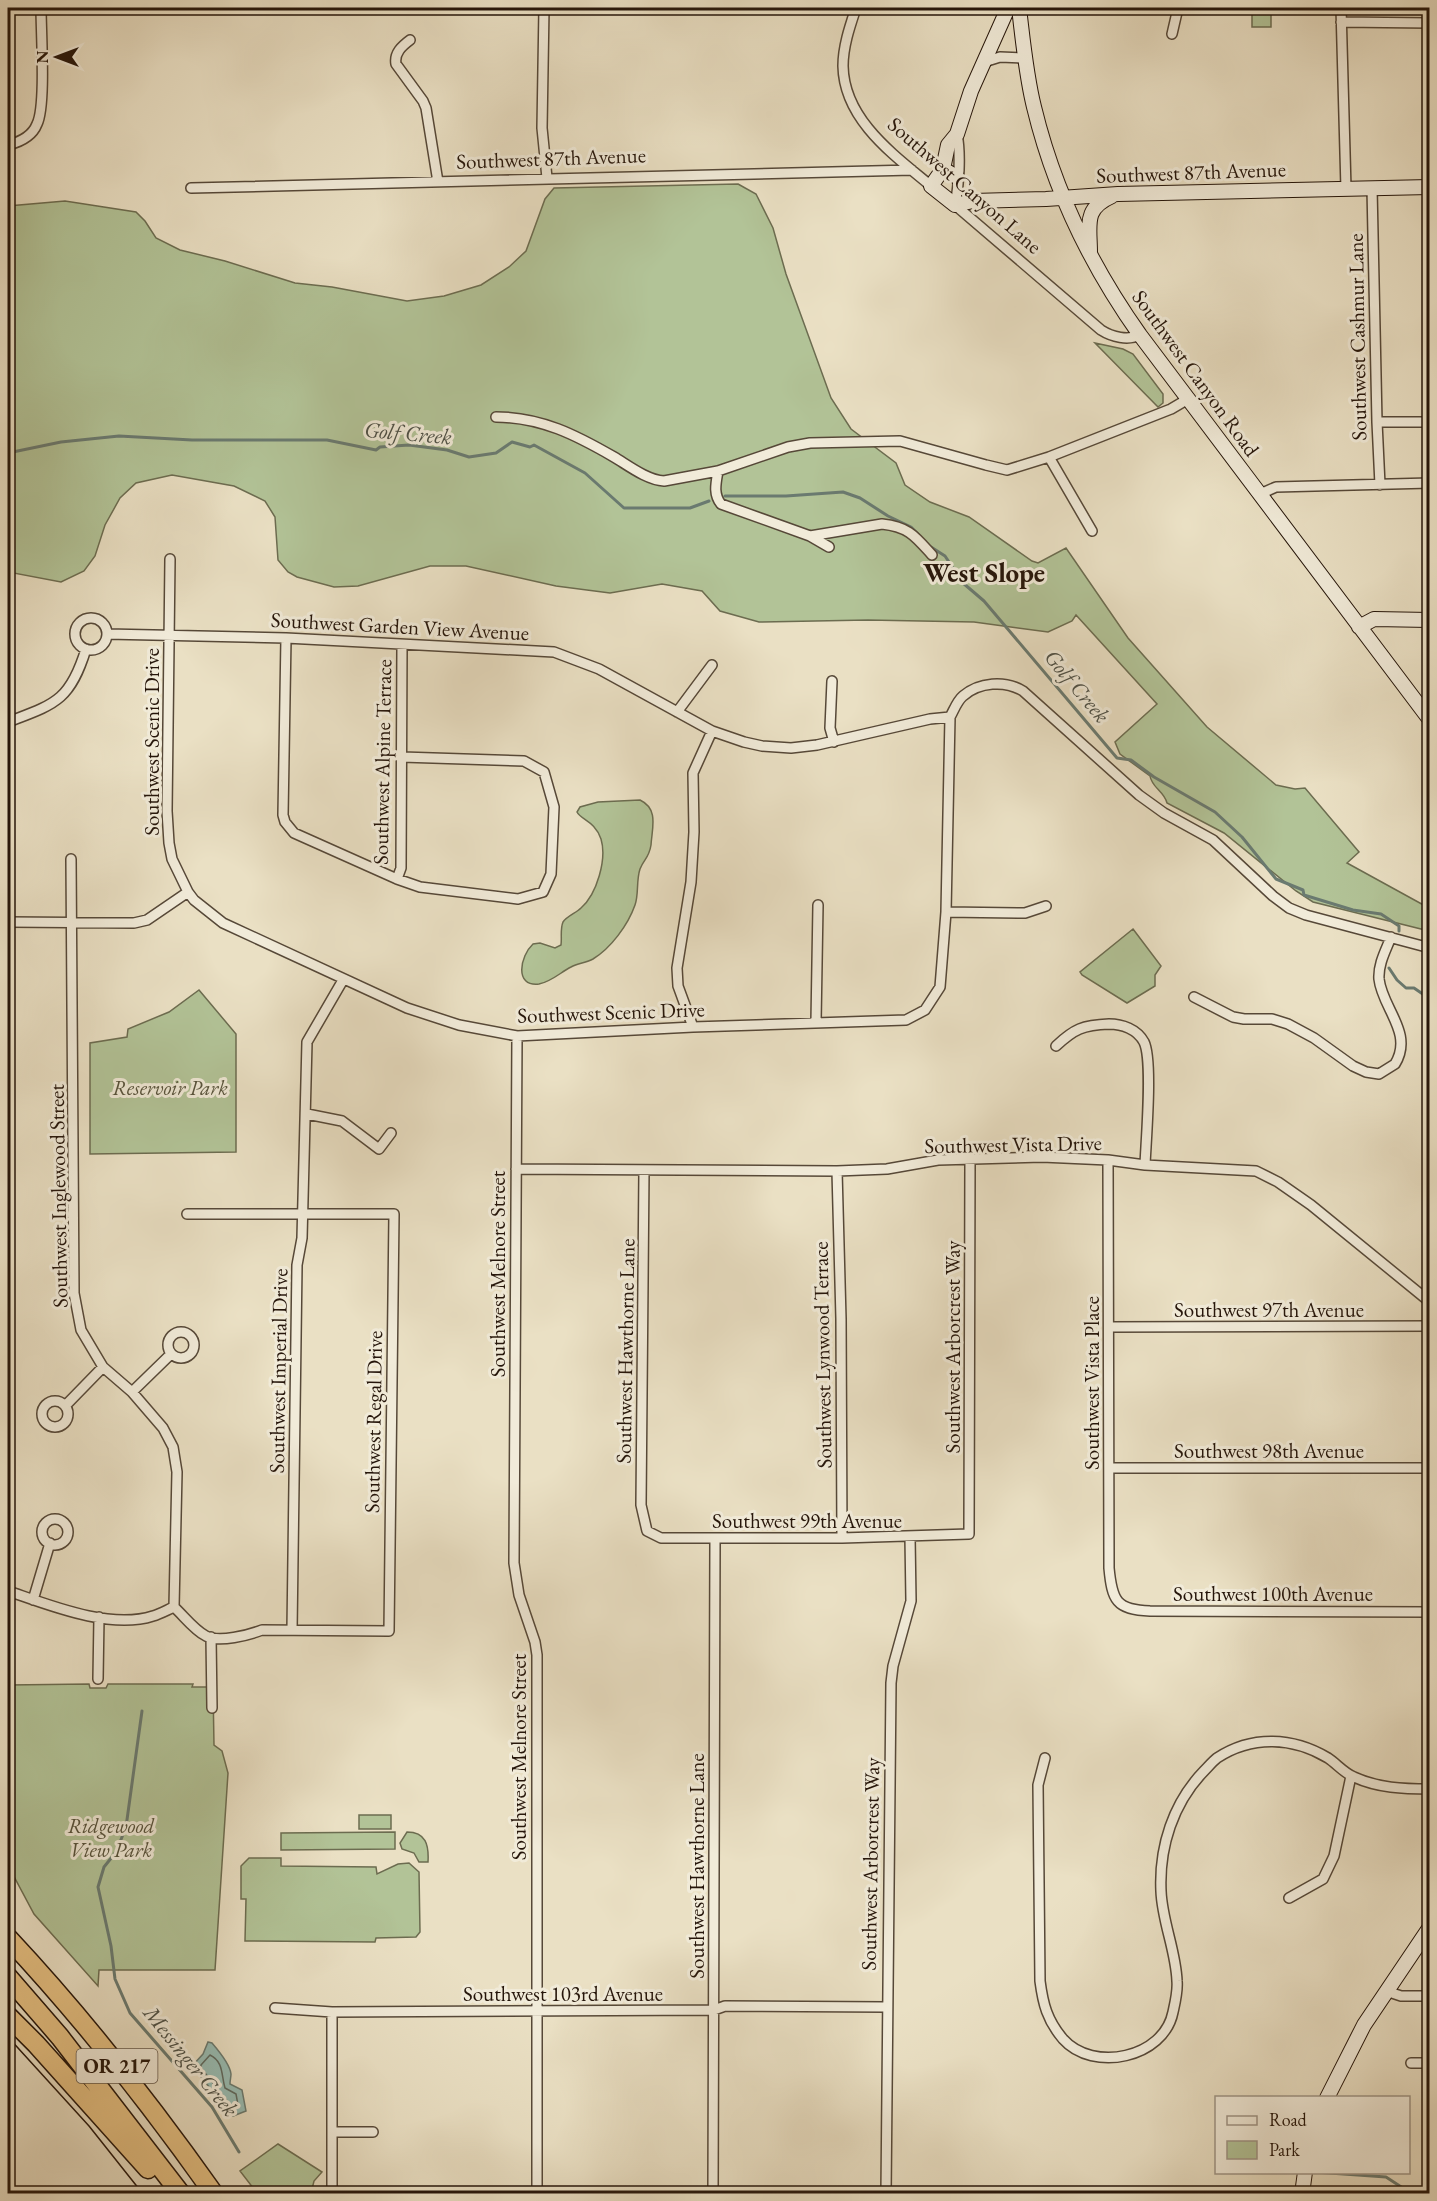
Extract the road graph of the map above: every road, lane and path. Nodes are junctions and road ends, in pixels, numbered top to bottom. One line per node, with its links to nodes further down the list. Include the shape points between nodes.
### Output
1 (41, 8): 15 (street, via 39,122 28,136)
2 (544, 8): 19 (street, via 542,128)
3 (856, 8): 17 (street, Southwest Canyon Lane, via 843,66 851,103 871,130)
4 (1008, 8): 13 (main road)
5 (1019, 8): 12 (main road, Southwest Canyon Road)
6 (1178, 8): 10 (street)
7 (1341, 8): 8 (street)
8 (1341, 22): 9 (street); 25 (street)
9 (1430, 23)
10 (1172, 34)
11 (410, 40): 20 (street, via 397,54 396,64 426,108)
12 (1025, 58): 13 (street, via 1000,57); 27 (main road, Southwest Canyon Road, via 1034,108)
13 (984, 62): 14 (main road)
14 (957, 134): 16 (main road, via 948,145); 18 (street)
15 (8, 145)
16 (943, 169): 18 (main road); 21 (main road)
17 (912, 170): 19 (street, Southwest 87th Avenue); 21 (street, Southwest Canyon Lane)
18 (957, 177): 28 (street)
19 (547, 178): 20 (street, Southwest 87th Avenue)
20 (438, 182): 23 (street, Southwest 87th Avenue)
21 (931, 186): 28 (main road, Southwest Canyon Lane)
22 (1430, 187): 24 (main road, Southwest 87th Avenue)
23 (191, 188)
24 (1372, 188): 25 (main road, Southwest 87th Avenue); 33 (street, Southwest Cashmur Lane)
25 (1346, 189): 26 (main road, Southwest 87th Avenue)
26 (1118, 194): 27 (main road, Southwest 87th Avenue); 29 (main road, via 1099,202 1093,210)
27 (1063, 198): 28 (main road, Southwest 87th Avenue); 29 (main road, Southwest Canyon Road)
28 (955, 205): 30 (street, Southwest Canyon Lane, via 1101,330 1120,337)
29 (1090, 255): 30 (main road, Southwest Canyon Road)
30 (1140, 335): 31 (main road, Southwest Canyon Road)
31 (1188, 399): 35 (street); 39 (main road, Southwest Canyon Road)
32 (496, 417): 36 (street, via 556,427 657,481)
33 (1377, 422): 34 (street); 38 (street, Southwest Cashmur Lane)
34 (1430, 422)
35 (1049, 457): 36 (street, via 1007,470 900,441 810,443); 40 (street)
36 (718, 471): 41 (street, via 715,490 721,504)
37 (1430, 483): 38 (street)
38 (1380, 485): 39 (street, via 1276,487)
39 (1260, 494): 46 (main road, Southwest Canyon Road)
40 (1092, 531)
41 (810, 536): 42 (street); 43 (street, via 893,525 914,534)
42 (829, 546)
43 (932, 555)
44 (170, 560): 48 (street, Southwest Scenic Drive)
45 (1430, 620): 46 (main road, via 1374,619)
46 (1359, 627): 56 (main road, Southwest Canyon Road)
47 (106, 634): 48 (street, Southwest Garden View Avenue); 51 (street, via 101,646); 51 (street, via 98,619 83,620 76,628 76,638)
48 (169, 634): 49 (street, Southwest Garden View Avenue); 63 (street, Southwest Scenic Drive, via 169,843)
49 (286, 638): 50 (street, Southwest Garden View Avenue); 62 (street, via 285,822 294,832)
50 (402, 645): 54 (street, Southwest Garden View Avenue, via 554,652 599,669); 60 (street, Southwest Alpine Terrace)
51 (86, 649): 57 (street, via 80,670 63,696 51,705)
52 (712, 665): 54 (street)
53 (832, 681): 59 (street, via 830,728)
54 (677, 712): 58 (street, Southwest Garden View Avenue)
55 (950, 717): 59 (street, Southwest Garden View Avenue, via 930,718); 66 (street, Southwest Scenic Drive); 69 (street, via 964,695 980,687 994,683 1015,686 1138,795 1213,840 1289,908)
56 (1430, 720)
57 (8, 722)
58 (712, 731): 59 (street, Southwest Garden View Avenue, via 762,746 791,748); 74 (street, via 693,773 692,882 677,968 678,986)
59 (834, 741)
60 (402, 757): 62 (street, Southwest Alpine Terrace, via 401,868); 62 (street, via 524,761 544,772 554,807 551,874 543,892 518,899 420,887)
61 (71, 859): 68 (street, Southwest Inglewood Street)
62 (397, 879)
63 (188, 892): 68 (street, via 141,922); 71 (street, Southwest Scenic Drive, via 223,923)
64 (819, 905): 73 (street)
65 (1046, 906): 66 (street, via 1025,913)
66 (946, 912): 73 (street, Southwest Scenic Drive, via 940,987 925,1010 906,1020)
67 (8, 922): 68 (street)
68 (72, 924): 91 (street, Southwest Inglewood Street, via 74,1293 81,1330)
69 (1391, 937): 70 (street); 72 (street, via 1379,979 1399,1029 1401,1046 1395,1064 1379,1074 1353,1066 1288,1024 1233,1017)
70 (1430, 948)
71 (343, 980): 75 (street, Southwest Scenic Drive, via 459,1025); 77 (street, Southwest Imperial Drive, via 307,1042)
72 (1194, 997)
73 (816, 1022): 74 (street, Southwest Scenic Drive)
74 (693, 1027): 75 (street, Southwest Scenic Drive)
75 (517, 1036): 82 (street, Southwest Melnore Street)
76 (1056, 1046): 81 (street, via 1076,1029 1095,1025 1123,1025 1141,1037 1148,1057)
77 (307, 1114): 78 (street, via 342,1121 379,1149); 85 (street, Southwest Imperial Drive)
78 (390, 1133)
79 (970, 1160): 80 (street, Southwest Vista Drive); 84 (street, Southwest Vista Drive); 97 (street, Southwest Arborcrest Way)
80 (1108, 1160): 81 (street, Southwest Vista Drive); 89 (street, Southwest Vista Place)
81 (1145, 1165): 87 (street, Southwest Vista Drive, via 1256,1171 1311,1204)
82 (516, 1169): 83 (street, Southwest Vista Drive); 125 (street, Southwest Melnore Street, via 514,1563 537,1655)
83 (645, 1170): 84 (street, Southwest Vista Drive); 96 (street, Southwest Hawthorne Lane, via 641,1505)
84 (837, 1171): 99 (street, Southwest Lynwood Terrace)
85 (303, 1213): 86 (street); 108 (street, Southwest Imperial Drive, via 297,1265); 108 (street, Southwest Regal Drive, via 394,1214 389,1631)
86 (187, 1214)
87 (1430, 1302)
88 (1430, 1326): 89 (street, Southwest 97th Avenue)
89 (1109, 1327): 94 (street, Southwest Vista Place)
90 (171, 1354): 92 (street)
91 (103, 1367): 92 (street, Southwest Inglewood Street); 93 (street)
92 (132, 1392): 105 (street, Southwest Inglewood Street, via 173,1446 177,1472)
93 (65, 1406)
94 (1109, 1467): 95 (street, Southwest 98th Avenue); 104 (street, Southwest Vista Place, via 1109,1568 1111,1589)
95 (1430, 1467)
96 (647, 1531): 100 (street, Southwest 99th Avenue, via 662,1538)
97 (969, 1534): 98 (street, Southwest 99th Avenue)
98 (910, 1537): 99 (street, Southwest 99th Avenue); 121 (street, Southwest Arborcrest Way, via 911,1601 891,1683)
99 (842, 1538): 100 (street, Southwest 99th Avenue)
100 (715, 1539): 123 (street, Southwest Hawthorne Lane)
101 (50, 1543): 103 (street)
102 (8, 1592): 103 (street)
103 (33, 1600): 107 (street)
104 (1118, 1603): 106 (street, Southwest 100th Avenue, via 1132,1611)
105 (174, 1607): 107 (street, via 152,1617); 109 (street)
106 (1430, 1612)
107 (99, 1617): 110 (street)
108 (292, 1630): 109 (street)
109 (211, 1637): 111 (street)
110 (98, 1679)
111 (212, 1708)
112 (1045, 1758): 113 (street, via 1038,1785 1040,1981 1044,2007 1069,2045 1091,2055 1110,2057 1133,2055 1158,2041 1173,2016 1178,1982 1161,1892 1163,1863 1169,1823 1190,1786 1217,1759 1249,1744 1278,1740 1309,1747)
113 (1351, 1776): 114 (street, via 1373,1785); 115 (street, via 1334,1856 1323,1879)
114 (1430, 1789)
115 (1289, 1898)
116 (1430, 1927): 119 (main road)
117 (9, 1938): 135 (highway, OR 217, via 112,2060)
118 (8, 1977): 134 (highway, OR 217, via 60,2037)
119 (1386, 1991): 120 (street); 129 (main road)
120 (1430, 1996)
121 (886, 2007): 123 (street, Southwest 103rd Avenue, via 725,2006); 139 (street, Southwest Arborcrest Way)
122 (275, 2008): 124 (street, Southwest 103rd Avenue)
123 (714, 2010): 125 (street, Southwest 103rd Avenue); 138 (street, Southwest Hawthorne Lane)
124 (332, 2012): 125 (street, Southwest 103rd Avenue); 130 (street)
125 (537, 2012): 137 (street, Southwest Melnore Street)
126 (8, 2016): 133 (highway)
127 (1411, 2063): 128 (street)
128 (1430, 2063)
129 (1328, 2096)
130 (333, 2132): 131 (street); 136 (street)
131 (373, 2132)
132 (1305, 2174): 140 (main road)
133 (167, 2193)
134 (181, 2193)
135 (214, 2193)
136 (332, 2193)
137 (537, 2193)
138 (713, 2193)
139 (886, 2193)
140 (1302, 2193)

